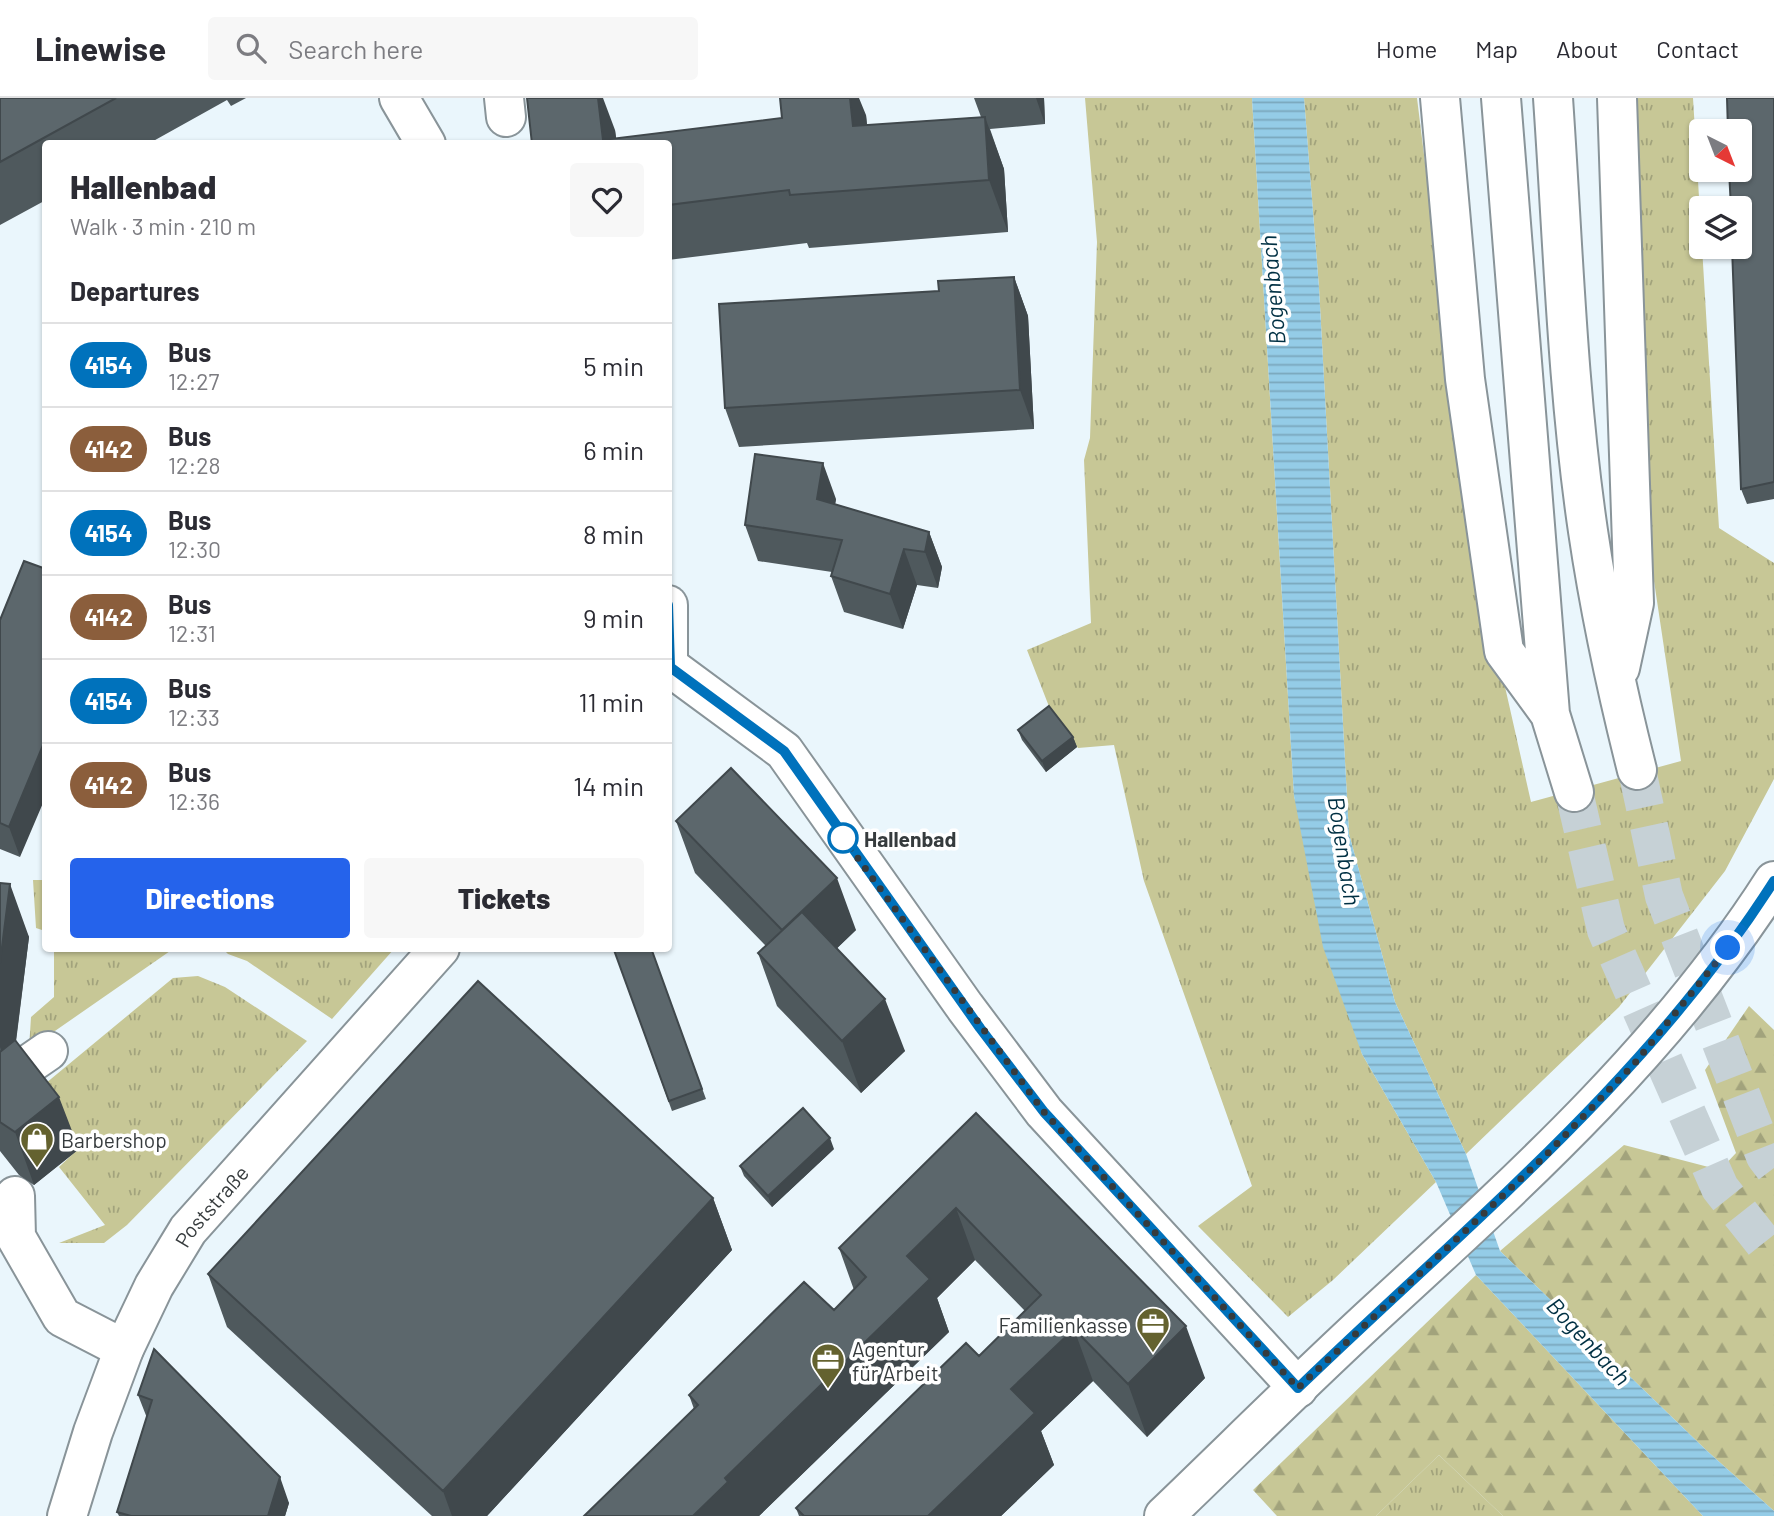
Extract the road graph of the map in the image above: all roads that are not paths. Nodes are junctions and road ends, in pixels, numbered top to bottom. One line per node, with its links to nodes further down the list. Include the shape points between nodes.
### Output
1 (399, 98): 6 (main road)
2 (1440, 98): 9 (main road, via 1465,379 1503,651)
3 (1501, 98): 9 (main road)
4 (1553, 98): 8 (main road, via 1573,393 1588,530)
5 (1617, 98): 8 (main road, via 1634,603)
6 (424, 140)
7 (672, 671): 18 (main road, via 784,751 1044,1112)
8 (1616, 687): 10 (main road)
9 (1550, 714): 11 (main road)
10 (1637, 770)
11 (1574, 792)
12 (1774, 881): 18 (main road, via 1743,929 1634,1064 1545,1156)
13 (436, 952): 17 (main road, Poststraße, via 188,1230)
14 (48, 1051): 15 (main road)
15 (0, 1084)
16 (15, 1196): 17 (main road, via 16,1237 62,1317)
17 (124, 1349): 19 (main road, Poststraße)
18 (1298, 1388): 20 (main road)
19 (67, 1516)
20 (1164, 1516)

